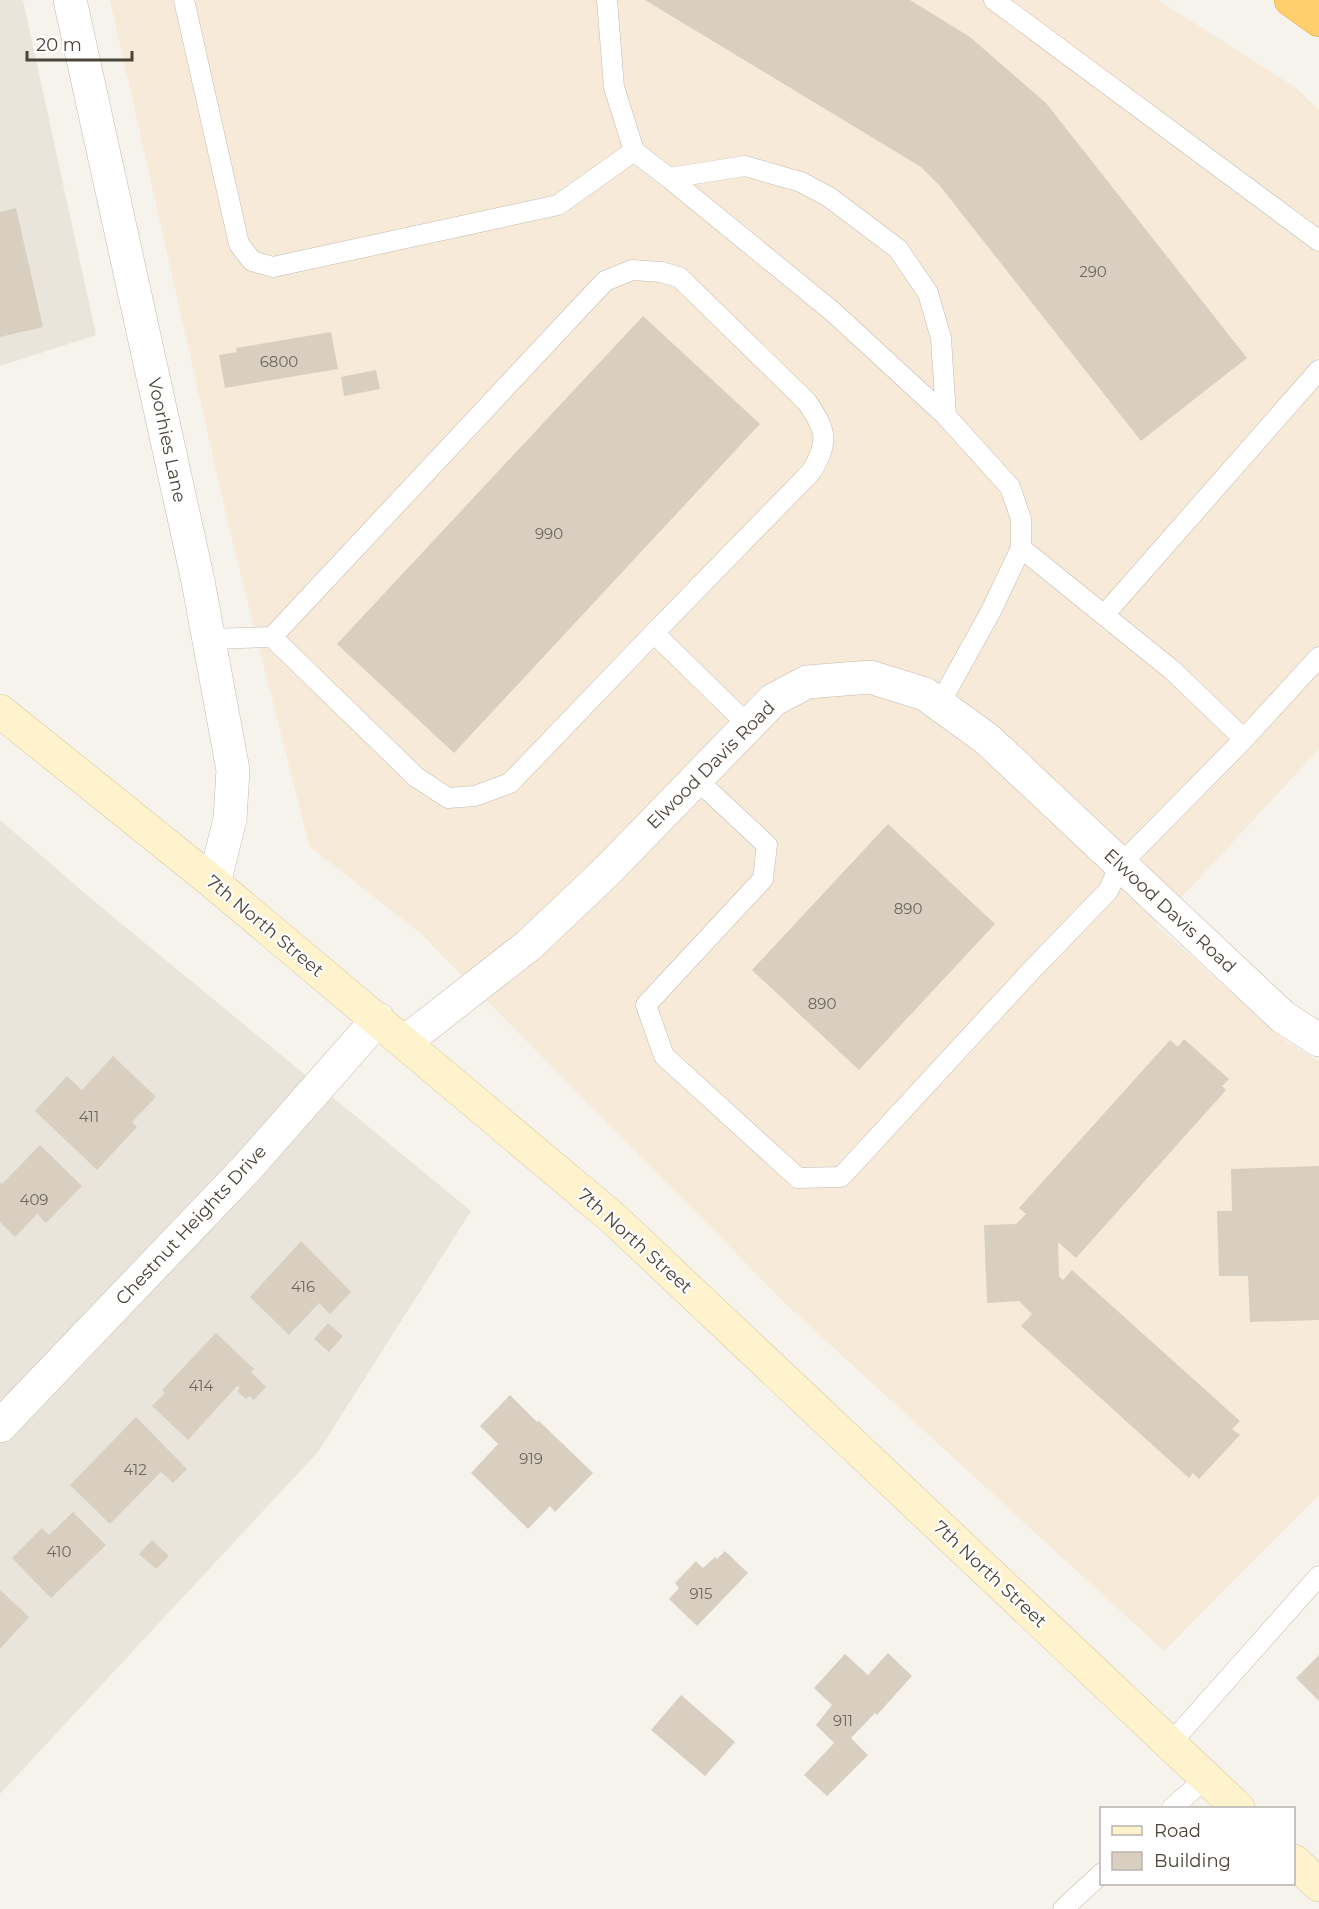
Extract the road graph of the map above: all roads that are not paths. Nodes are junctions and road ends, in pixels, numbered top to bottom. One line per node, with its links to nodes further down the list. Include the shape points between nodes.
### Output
1 (70, 0): 16 (street, Voorhies Lane)
2 (184, 0): 7 (lane, via 239,244 252,261 273,267 558,205)
3 (607, 0): 7 (lane, via 614,87)
4 (994, 0): 9 (lane)
5 (1291, 0): 6 (highway)
6 (1319, 20)
7 (634, 151): 8 (lane)
8 (669, 178): 11 (lane, via 832,311); 11 (lane, via 745,166 801,182 829,197 898,249 928,293 941,339)
9 (1319, 241)
10 (1319, 370): 13 (lane)
11 (946, 416): 12 (lane, via 1010,487 1022,519)
12 (1022, 548): 13 (lane); 18 (lane)
13 (1104, 615): 21 (lane, via 1172,670)
14 (654, 633): 15 (lane, via 510,783 475,796 448,798 416,777); 15 (lane, via 811,472 823,453 821,423 807,402 679,277 632,270 605,281); 20 (lane)
15 (272, 637): 16 (lane)
16 (209, 639): 24 (street, Voorhies Lane, via 233,770 231,819)
17 (1319, 657): 21 (lane)
18 (939, 705): 20 (street, Elwood Davis Road, via 925,694 870,677 807,682 773,700); 23 (street, Elwood Davis Road, via 987,739)
19 (0, 711): 24 (street, 7th North Street)
20 (747, 725): 22 (street, Elwood Davis Road)
21 (1244, 739): 23 (lane)
22 (695, 778): 23 (lane, via 767,845 763,879 646,1005 664,1056 798,1178 841,1177 1108,891); 27 (street, Elwood Davis Road, via 607,871 529,945)
23 (1120, 864): 26 (street, Elwood Davis Road, via 1283,1017)
24 (214, 883): 25 (street, 7th North Street)
25 (378, 1020): 27 (street, 7th North Street); 28 (street, Chestnut Heights Drive, via 246,1169)
26 (1319, 1040)
27 (405, 1042): 30 (street, 7th North Street, via 614,1219)
28 (0, 1426)
29 (1319, 1576): 30 (lane)
30 (1170, 1744): 31 (street, 7th North Street)
31 (1206, 1778): 32 (lane); 33 (street, 7th North Street)
32 (1174, 1807)
33 (1236, 1807)
34 (1295, 1863): 36 (street)
35 (1100, 1874): 37 (lane)
36 (1319, 1885)
37 (1063, 1909)

